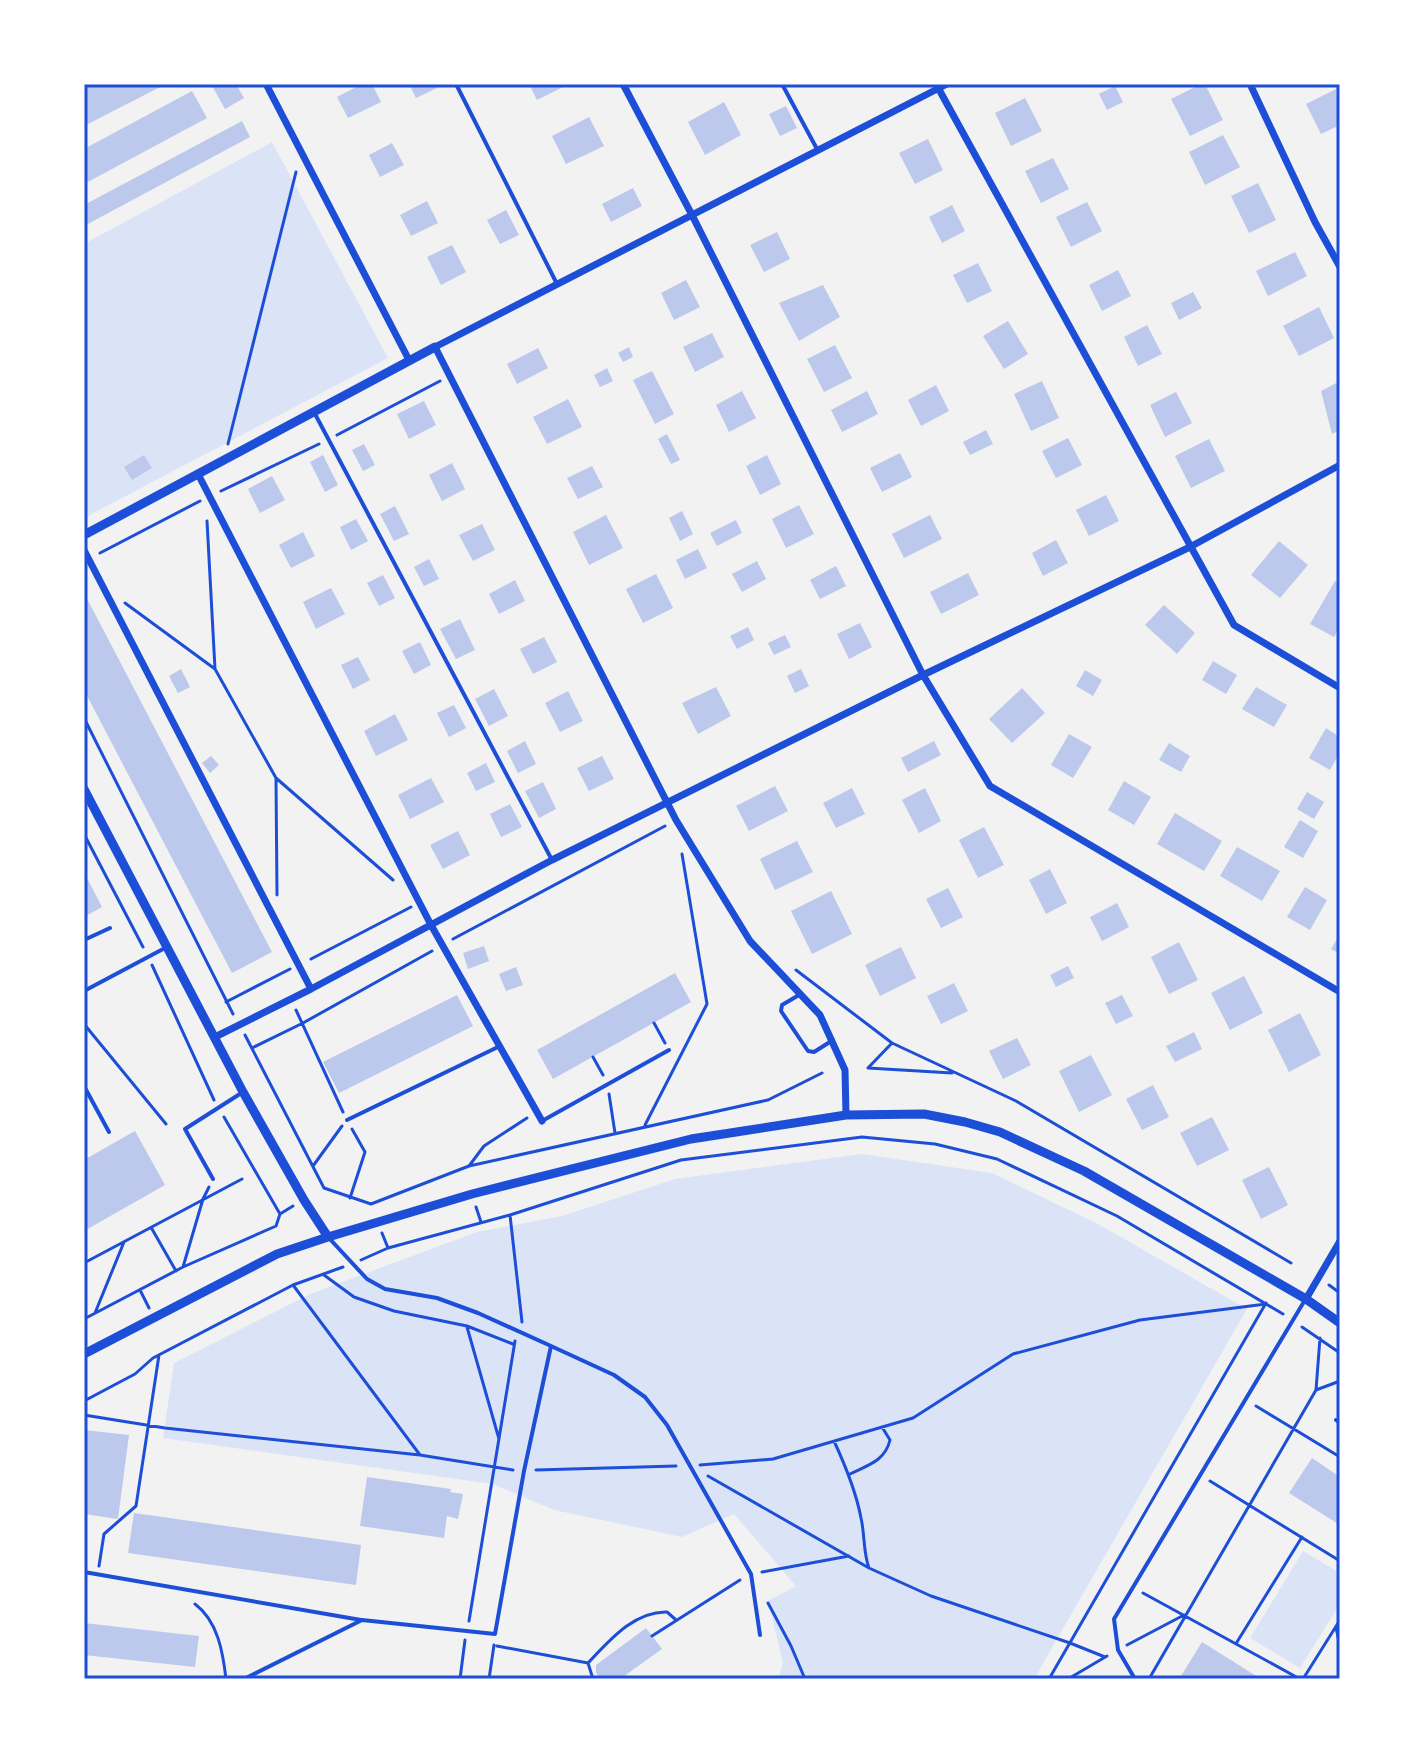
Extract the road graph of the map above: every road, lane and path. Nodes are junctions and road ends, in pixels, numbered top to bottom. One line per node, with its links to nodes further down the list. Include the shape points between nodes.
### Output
1 (266, 84): 9 (street)
2 (456, 84): 12 (lane)
3 (623, 84): 10 (street)
4 (782, 84): 8 (lane)
5 (947, 84): 7 (street)
6 (1250, 84): 11 (street)
7 (937, 86): 8 (street); 24 (street)
8 (818, 150): 10 (street)
9 (301, 153): 14 (street); 18 (path)
10 (692, 215): 12 (street); 29 (street)
11 (1340, 267)
12 (557, 284): 13 (street)
13 (435, 347): 14 (street); 15 (street)
14 (409, 360): 16 (street)
15 (450, 375): 17 (path); 34 (street)
16 (314, 412): 17 (lane); 18 (street)
17 (329, 440): 21 (path); 38 (lane)
18 (224, 459): 20 (street)
19 (1340, 465): 24 (street)
20 (198, 474): 21 (street); 23 (street)
21 (209, 497): 26 (path); 40 (street)
22 (205, 514): 28 (path)
23 (84, 535)
24 (1190, 547): 29 (street); 30 (street, via 1234,625)
25 (84, 550): 26 (street)
26 (88, 559): 27 (street)
27 (102, 586): 28 (path); 41 (street)
28 (215, 669): 32 (path)
29 (923, 675): 34 (street); 52 (street, via 990,786)
30 (1340, 688)
31 (84, 718): 55 (path)
32 (276, 778): 39 (path); 41 (path)
33 (84, 789): 46 (street)
34 (668, 802): 35 (street); 38 (street)
35 (676, 820): 45 (path); 49 (street, via 750,941)
36 (84, 834): 47 (path)
37 (681, 851): 77 (path, via 707,1004)
38 (552, 860): 42 (street)
39 (395, 882)
40 (419, 903): 42 (street); 48 (path)
41 (277, 923): 48 (street)
42 (431, 925): 45 (street); 50 (street)
43 (110, 928): 44 (lane)
44 (84, 940)
45 (442, 945): 56 (path); 62 (street)
46 (167, 947): 47 (lane); 59 (street)
47 (149, 957): 51 (lane); 71 (path)
48 (299, 965): 50 (street); 55 (path)
49 (786, 978): 53 (street); 61 (path, via 792,967)
50 (311, 989): 54 (street)
51 (84, 991)
52 (1340, 992)
53 (801, 994): 60 (street); 60 (lane, via 781,1011 808,1051)
54 (290, 1000): 56 (path); 58 (street)
55 (226, 1002): 58 (path)
56 (303, 1023): 63 (path); 74 (path)
57 (84, 1024): 76 (path)
58 (239, 1024): 59 (street); 63 (path)
59 (215, 1037): 70 (street)
60 (833, 1040): 73 (street, via 845,1070)
61 (892, 1043): 67 (path); 67 (path, via 868,1068)
62 (500, 1046): 72 (street); 74 (lane)
63 (252, 1048): 80 (path)
64 (669, 1050): 68 (lane)
65 (593, 1057): 68 (path)
66 (822, 1073): 77 (path, via 768,1100)
67 (953, 1073): 95 (path, via 1016,1101)
68 (608, 1084): 75 (lane); 79 (path)
69 (84, 1086): 78 (lane)
70 (243, 1092): 71 (lane); 90 (street)
71 (218, 1107): 82 (lane, via 185,1129); 86 (path)
72 (536, 1112): 75 (street); 81 (path, via 484,1146)
73 (846, 1115): 90 (street, via 691,1139); 102 (street, via 924,1114 1000,1132 1084,1171)
74 (347, 1120): 80 (path); 84 (path, via 365,1152)
75 (542, 1121)
76 (166, 1124)
77 (644, 1127): 79 (path)
78 (109, 1132)
79 (615, 1133): 81 (path)
80 (313, 1166): 84 (path, via 324,1188)
81 (469, 1166): 84 (path, via 371,1204)
82 (213, 1179): 85 (path)
83 (242, 1179): 85 (path)
84 (350, 1198)
85 (203, 1199): 88 (path); 96 (path)
86 (280, 1214)
87 (510, 1215): 93 (path); 103 (path, via 681,1160 862,1137 935,1144 997,1159 1117,1216); 109 (path, via 523,1318)
88 (151, 1228): 92 (path); 97 (path)
89 (265, 1231): 96 (path)
90 (328, 1237): 105 (street, via 277,1254); 109 (lane, via 367,1279 385,1289 437,1298)
91 (1340, 1241): 102 (street)
92 (124, 1242): 94 (path); 104 (path)
93 (388, 1248)
94 (84, 1263)
95 (1291, 1263)
96 (183, 1267): 97 (path)
97 (176, 1271): 100 (path)
98 (324, 1275): 108 (path, via 367,1302)
99 (1329, 1286): 101 (path)
100 (140, 1290): 104 (path); 105 (path)
101 (1340, 1293)
102 (1306, 1299): 107 (street); 117 (lane)
103 (1266, 1303): 121 (path, via 1140,1320 1013,1354 913,1418); 153 (path)
104 (95, 1313): 106 (path)
105 (154, 1317): 113 (street)
106 (84, 1319)
107 (1340, 1323)
108 (467, 1326): 110 (path); 124 (path)
109 (520, 1331): 110 (path); 111 (lane)
110 (513, 1344): 124 (path)
111 (551, 1346): 127 (lane, via 614,1375 645,1397); 129 (lane)
112 (1340, 1353): 116 (path, via 1320,1338)
113 (84, 1354)
114 (159, 1355): 118 (path); 120 (path); 125 (path, via 293,1285)
115 (1340, 1381): 116 (path)
116 (1316, 1390): 122 (path)
117 (1245, 1400): 122 (path); 131 (lane)
118 (84, 1401)
119 (84, 1415): 120 (path)
120 (149, 1425): 125 (path); 138 (path, via 136,1506 104,1534)
121 (882, 1427): 123 (path); 130 (path, via 890,1440 887,1450)
122 (1293, 1427): 126 (path); 132 (path)
123 (834, 1441): 127 (path, via 773,1459); 130 (path)
124 (500, 1443): 128 (path)
125 (420, 1455): 128 (path)
126 (1340, 1457)
127 (691, 1466): 129 (path); 134 (path); 139 (lane)
128 (496, 1468): 129 (path); 148 (path)
129 (524, 1471): 149 (lane)
130 (850, 1474): 136 (path)
131 (1200, 1475): 132 (path); 141 (lane)
132 (1249, 1503): 133 (path); 143 (path)
133 (1302, 1537): 135 (path); 152 (path)
134 (849, 1556): 136 (path); 139 (path)
135 (1340, 1561)
136 (869, 1568): 153 (path, via 931,1596)
137 (84, 1572): 138 (lane)
138 (97, 1574): 140 (lane)
139 (751, 1574): 145 (path); 150 (lane)
140 (173, 1587): 144 (lane); 158 (path, via 202,1608 221,1642)
141 (1133, 1587): 143 (path); 165 (lane, via 1114,1619 1118,1650)
142 (765, 1598): 163 (path)
143 (1184, 1615): 152 (path); 166 (path)
144 (362, 1620): 148 (lane); 159 (lane)
145 (676, 1620): 151 (path); 157 (path, via 667,1612 641,1618)
146 (1340, 1620): 147 (path)
147 (1338, 1627): 155 (path); 167 (path)
148 (467, 1631): 149 (lane); 160 (path)
149 (495, 1634): 154 (path)
150 (760, 1635)
151 (652, 1636)
152 (1237, 1642): 167 (path)
153 (1070, 1643): 156 (path); 164 (path)
154 (494, 1645): 157 (path); 161 (path)
155 (1340, 1647)
156 (1105, 1657)
157 (588, 1663): 162 (path)
158 (226, 1679)
159 (246, 1679)
160 (460, 1679)
161 (489, 1679)
162 (593, 1679)
163 (805, 1679)
164 (1049, 1679)
165 (1135, 1679)
166 (1149, 1679)
167 (1301, 1679)

